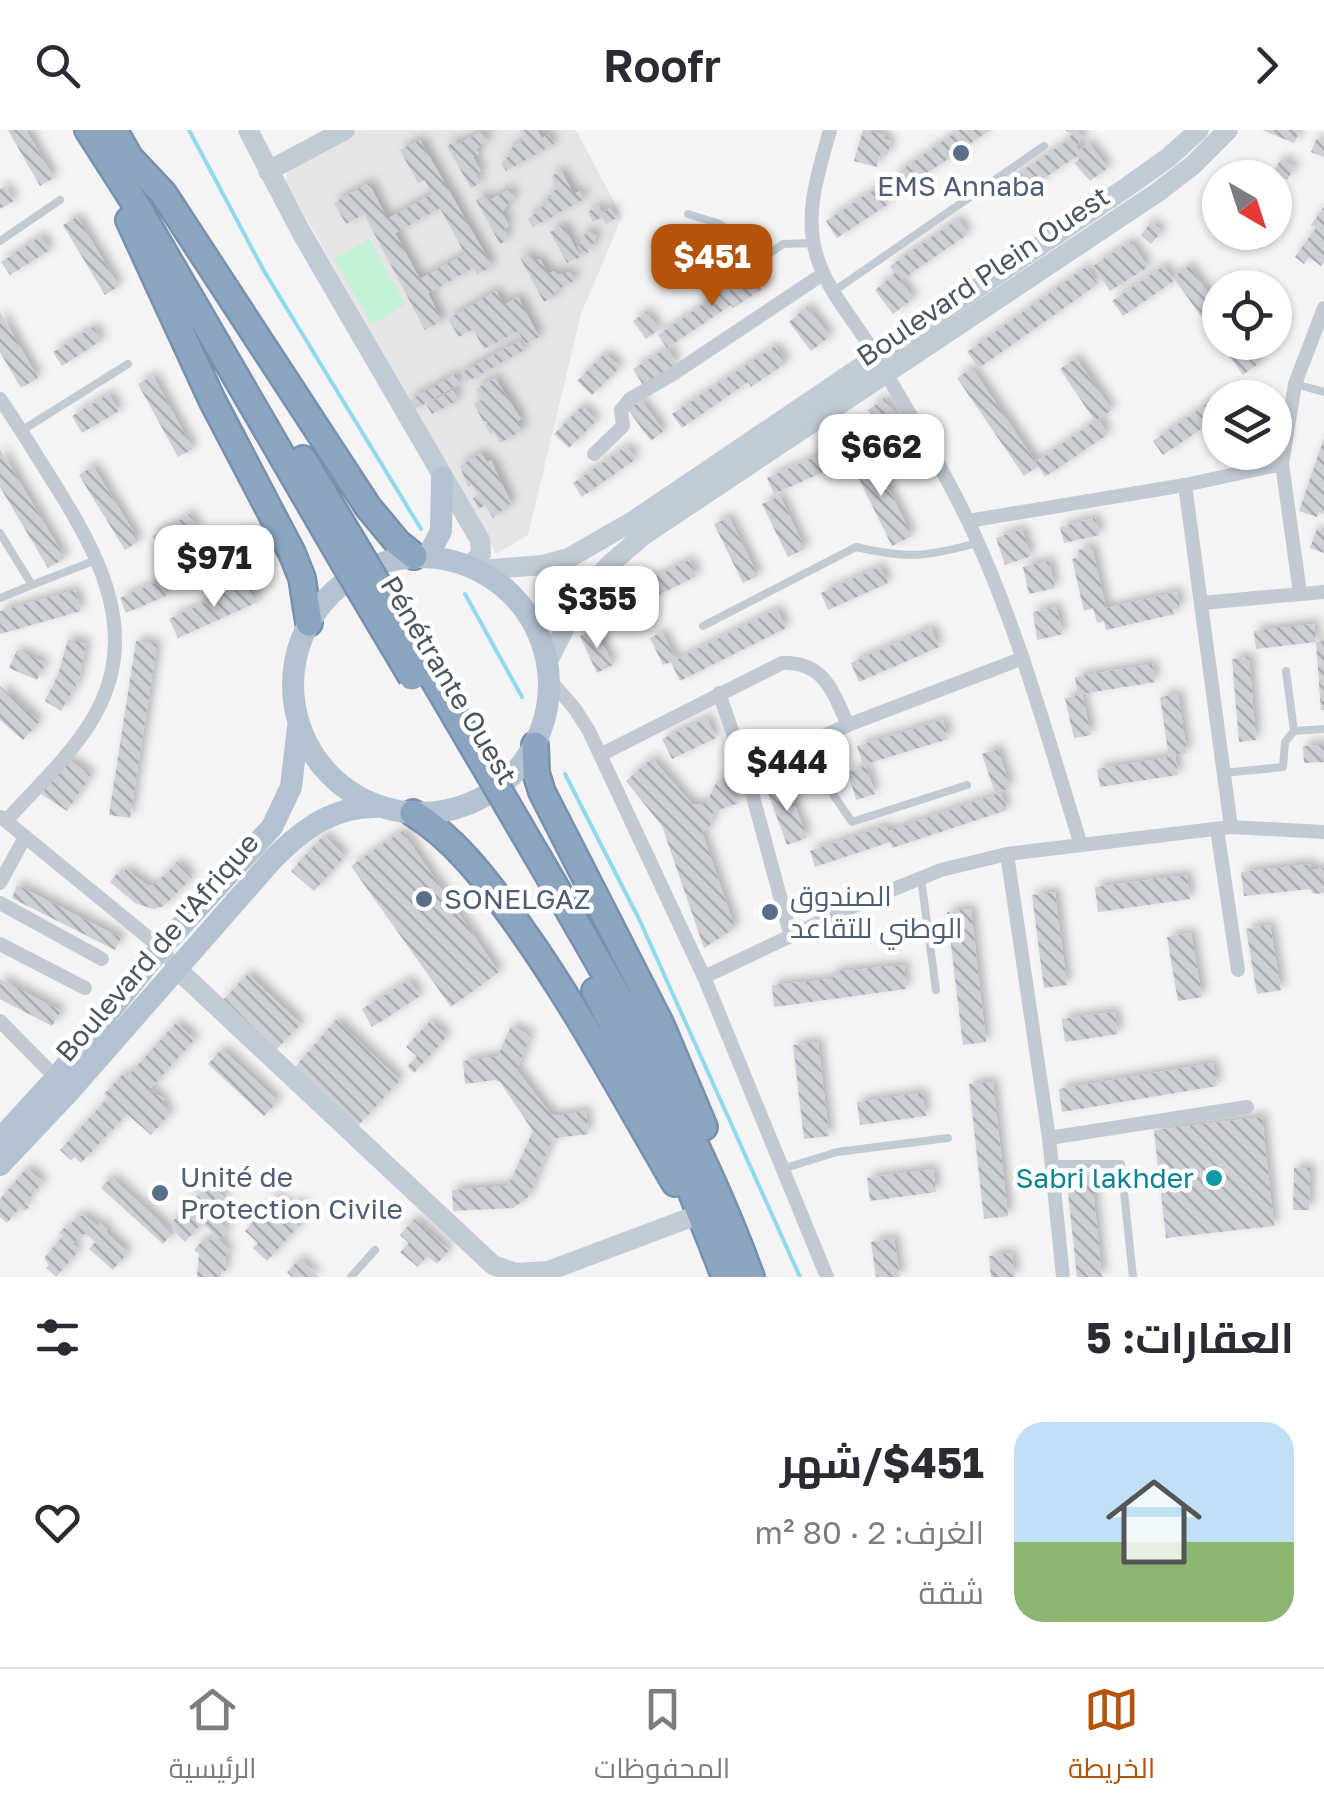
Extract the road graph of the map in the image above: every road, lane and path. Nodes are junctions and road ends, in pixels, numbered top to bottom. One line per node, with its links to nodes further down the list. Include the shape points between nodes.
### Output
1 (88, 130): 9 (highway, Pénétrante Ouest)
2 (114, 130): 9 (highway, Pénétrante Ouest)
3 (248, 130): 10 (main road)
4 (345, 130): 10 (main road)
5 (830, 130): 14 (street, via 812,198)
6 (1198, 130): 19 (main road, Boulevard Plein Ouest)
7 (1228, 130): 19 (main road, Boulevard Plein Ouest, via 1158,192)
8 (1044, 146): 16 (lane)
9 (119, 162): 34 (highway, via 162,194 368,507 398,543); 42 (highway, via 165,304 292,553); 87 (highway, Pénétrante Ouest, bridge, via 138,208 499,807)
10 (268, 172): 29 (main road)
11 (60, 200): 13 (lane)
12 (688, 214): 14 (lane, via 720,224 762,258 783,244)
13 (0, 241)
14 (814, 243): 15 (street)
15 (823, 274): 16 (street); 26 (street, via 630,398 623,426)
16 (834, 290): 19 (street)
17 (1324, 308): 20 (street)
18 (128, 364): 25 (lane)
19 (881, 364): 31 (street); 36 (main road, Boulevard Plein Ouest, via 568,558); 45 (main road, Boulevard Plein Ouest, via 622,554 580,596)
20 (1296, 384): 21 (lane); 23 (street)
21 (1324, 392)
22 (0, 399): 24 (street)
23 (1292, 407)
24 (6, 420): 25 (street)
25 (22, 431): 35 (street)
26 (594, 454)
27 (1254, 470): 30 (street)
28 (1283, 470): 39 (street)
29 (442, 478): 34 (main road, via 442,531); 36 (main road, via 482,545)
30 (1185, 485): 31 (street); 41 (street)
31 (968, 521): 33 (street)
32 (0, 533): 37 (lane)
33 (977, 543): 43 (lane, via 898,557 856,547); 44 (street)
34 (421, 556): 36 (main road); 42 (main road, via 382,562 353,576)
35 (96, 560): 37 (lane); 60 (street, via 114,612 113,672 79,738)
36 (475, 568): 45 (main road, via 525,608 540,633)
37 (32, 585): 40 (lane)
38 (1324, 592): 39 (street)
39 (1300, 593): 41 (street)
40 (0, 598)
41 (1201, 604): 56 (street)
42 (309, 623): 48 (main road, via 293,672)
43 (703, 626)
44 (1023, 658): 49 (street); 64 (street)
45 (549, 671): 52 (main road, via 545,720); 54 (street)
46 (1286, 671): 51 (lane)
47 (719, 693): 49 (street, via 797,662 828,681); 54 (street); 55 (street)
48 (298, 724): 58 (main road, via 330,775); 71 (main road, Boulevard de l'Afrique, via 292,787 272,827)
49 (848, 725): 53 (street)
50 (1324, 729): 51 (lane)
51 (1294, 731): 56 (lane, via 1282,767)
52 (535, 745): 59 (main road, via 496,789 471,803); 87 (highway, via 542,792 702,1121)
53 (800, 746): 55 (street); 57 (lane, via 852,822)
54 (600, 755): 75 (street)
55 (746, 771): 69 (street)
56 (1224, 773): 61 (street)
57 (966, 785)
58 (381, 807): 59 (main road); 73 (main road, Boulevard de l'Afrique, via 334,813 302,830)
59 (413, 813): 87 (highway, via 451,841 490,886 550,970 681,1194)
60 (3, 819): 63 (street)
61 (1224, 828): 62 (street); 64 (street); 74 (street)
62 (1324, 832)
63 (25, 837): 67 (street); 71 (street)
64 (1080, 845): 65 (street)
65 (1006, 854): 66 (street); 82 (street)
66 (921, 878): 69 (street); 77 (lane)
67 (0, 883)
68 (0, 902): 72 (street)
69 (790, 933): 75 (street)
70 (0, 944): 76 (street)
71 (161, 948): 73 (street); 79 (main road, Boulevard de l'Afrique)
72 (102, 959)
73 (178, 969): 79 (main road, Boulevard de l'Afrique); 89 (main road)
74 (1238, 970)
75 (704, 977): 86 (street)
76 (85, 988)
77 (936, 990)
78 (1, 1023): 79 (street)
79 (62, 1086): 83 (main road, Boulevard de l'Afrique); 85 (main road, Boulevard de l'Afrique)
80 (1247, 1107): 82 (street)
81 (948, 1138): 86 (lane, via 837,1152)
82 (1049, 1138): 84 (street)
83 (0, 1139)
84 (1052, 1164): 95 (street); 96 (lane, via 1121,1164)
85 (0, 1165)
86 (782, 1169): 94 (street)
87 (712, 1209): 90 (main road, via 548,1270); 92 (highway, Pénétrante Ouest); 93 (highway, Pénétrante Ouest)
88 (374, 1250): 91 (lane)
89 (488, 1271): 90 (main road)
90 (516, 1275)
91 (351, 1277)
92 (726, 1277)
93 (751, 1277)
94 (827, 1277)
95 (1063, 1277)
96 (1133, 1277)

